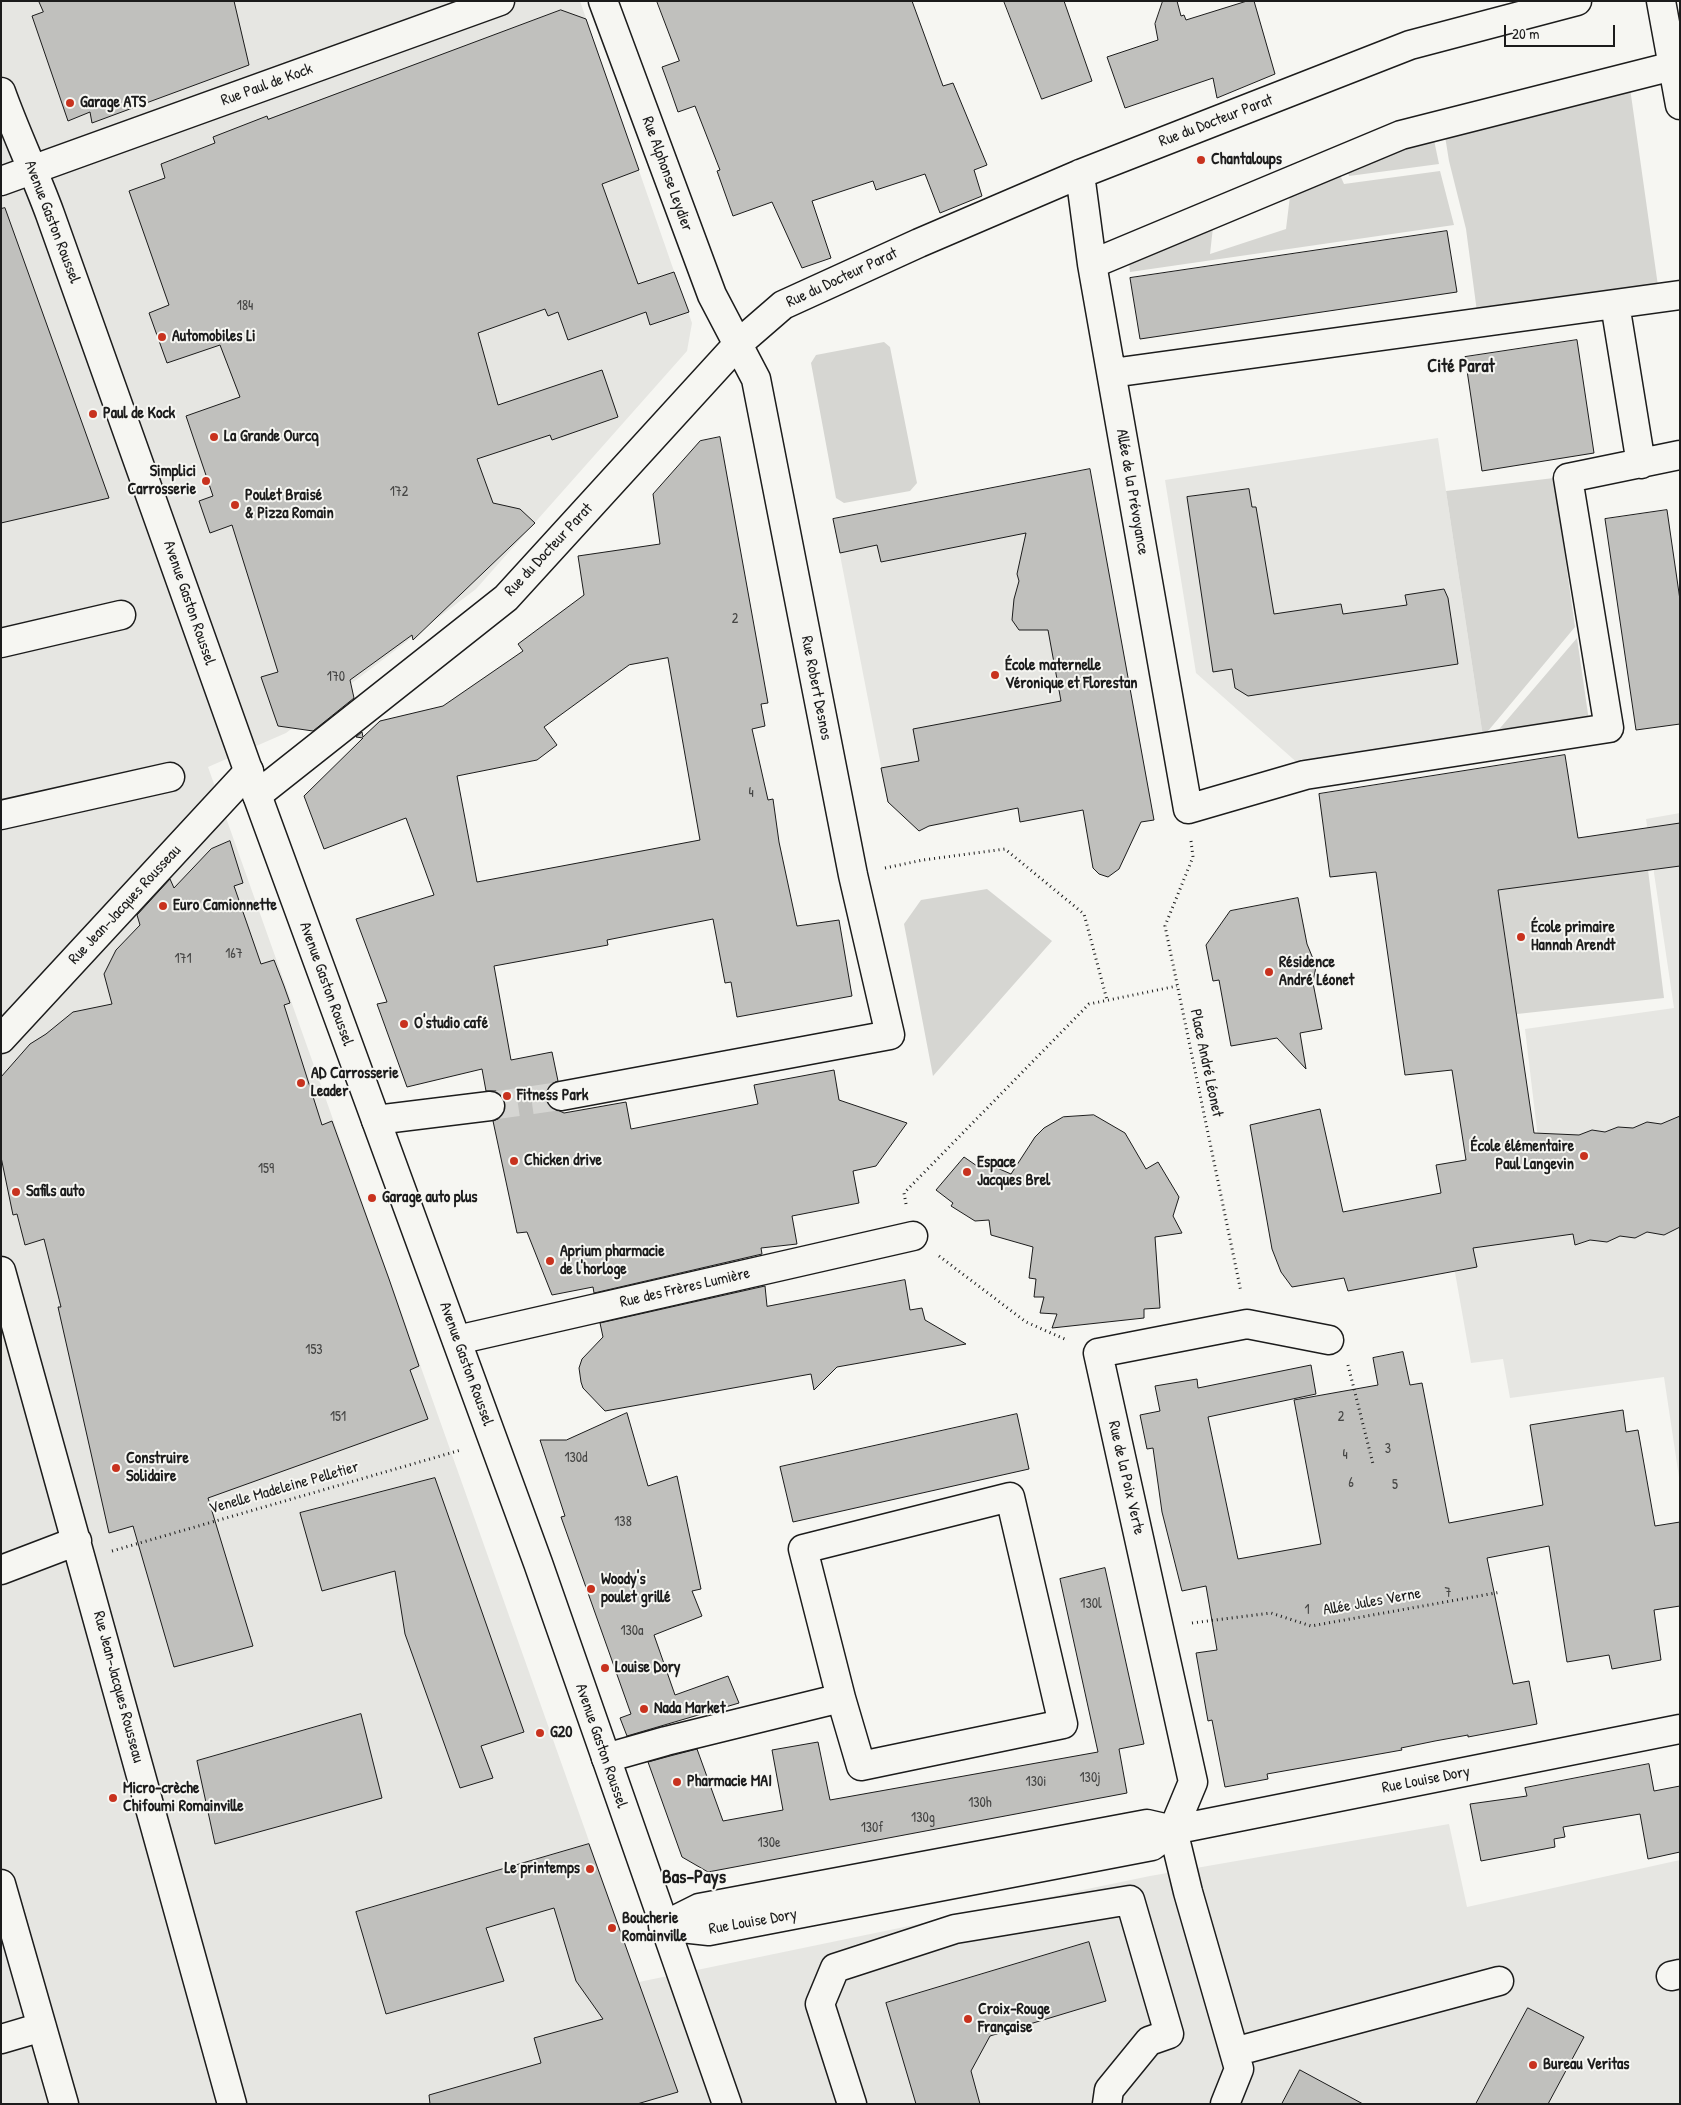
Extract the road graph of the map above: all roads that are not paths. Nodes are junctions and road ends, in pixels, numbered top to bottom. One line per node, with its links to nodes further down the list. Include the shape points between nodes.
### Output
1 (500, 1): 5 (street, Rue Paul de Kock)
2 (603, 1): 15 (street, Rue Alphonse Leydier, via 712,295)
3 (1578, 1): 10 (street, Rue du Docteur Parat, via 1410,46)
4 (1661, 1): 6 (street)
5 (473, 6): 9 (street, Rue Paul de Kock)
6 (1673, 66): 8 (street); 12 (street, via 1401,135)
7 (1, 92): 9 (street, Avenue Gaston Roussel)
8 (1680, 105)
9 (34, 170): 11 (street, Rue Paul de Kock); 22 (street, Avenue Gaston Roussel)
10 (1080, 174): 12 (street, Allée de la Prévoyance); 15 (street, Rue du Docteur Parat, via 783,304)
11 (1, 182)
12 (1092, 264): 16 (street, Allée de la Prévoyance)
13 (1680, 295): 14 (street)
14 (1616, 304): 16 (street); 18 (street)
15 (738, 344): 22 (street, Rue du Docteur Parat, via 506,598); 25 (street, Rue Robert Desnos, via 756,379 853,875 890,1035)
16 (1112, 373): 18 (street, Allée de la Prévoyance, via 1188,809 1305,775 1609,728 1568,478)
17 (1680, 456): 18 (street)
18 (1640, 464)
19 (121, 615): 20 (street)
20 (1, 643)
21 (170, 777): 23 (street)
22 (253, 783): 24 (street, Rue Jean-Jacques Rousseau); 27 (street, Avenue Gaston Roussel)
23 (1, 815)
24 (1, 1040)
25 (560, 1096)
26 (490, 1106): 27 (street)
27 (376, 1120): 30 (street, Avenue Gaston Roussel)
28 (913, 1236): 30 (street, Rue des Frères Lumière)
29 (1, 1272): 32 (street, Rue Jean-Jacques Rousseau)
30 (457, 1340): 36 (street, Avenue Gaston Roussel)
31 (1329, 1340): 37 (street, Rue de la Poix Verte, via 1247,1324 1098,1353 1193,1782)
32 (80, 1550): 33 (street); 45 (street, Rue Jean-Jacques Rousseau)
33 (1, 1570)
34 (840, 1698): 34 (street, via 861,1766 1063,1724 1010,1497 803,1549); 36 (street)
35 (1680, 1729): 37 (street, Rue Louise Dory)
36 (606, 1758): 39 (street, Avenue Gaston Roussel)
37 (1173, 1830): 39 (street, Rue Louise Dory, via 1148,1824 709,1906); 43 (street)
38 (1, 1884): 41 (street)
39 (663, 1926): 46 (street, Avenue Gaston Roussel)
40 (1499, 1981): 43 (street)
41 (42, 2027): 42 (street); 44 (street)
42 (1, 2039)
43 (1234, 2052): 49 (street, via 1239,2069)
44 (64, 2104)
45 (232, 2104)
46 (727, 2104)
47 (852, 2104): 48 (street, via 820,2004 835,1968 955,1929 1130,1900 1169,2034 1149,2041 1109,2090)
48 (1106, 2104)
49 (1225, 2104)

